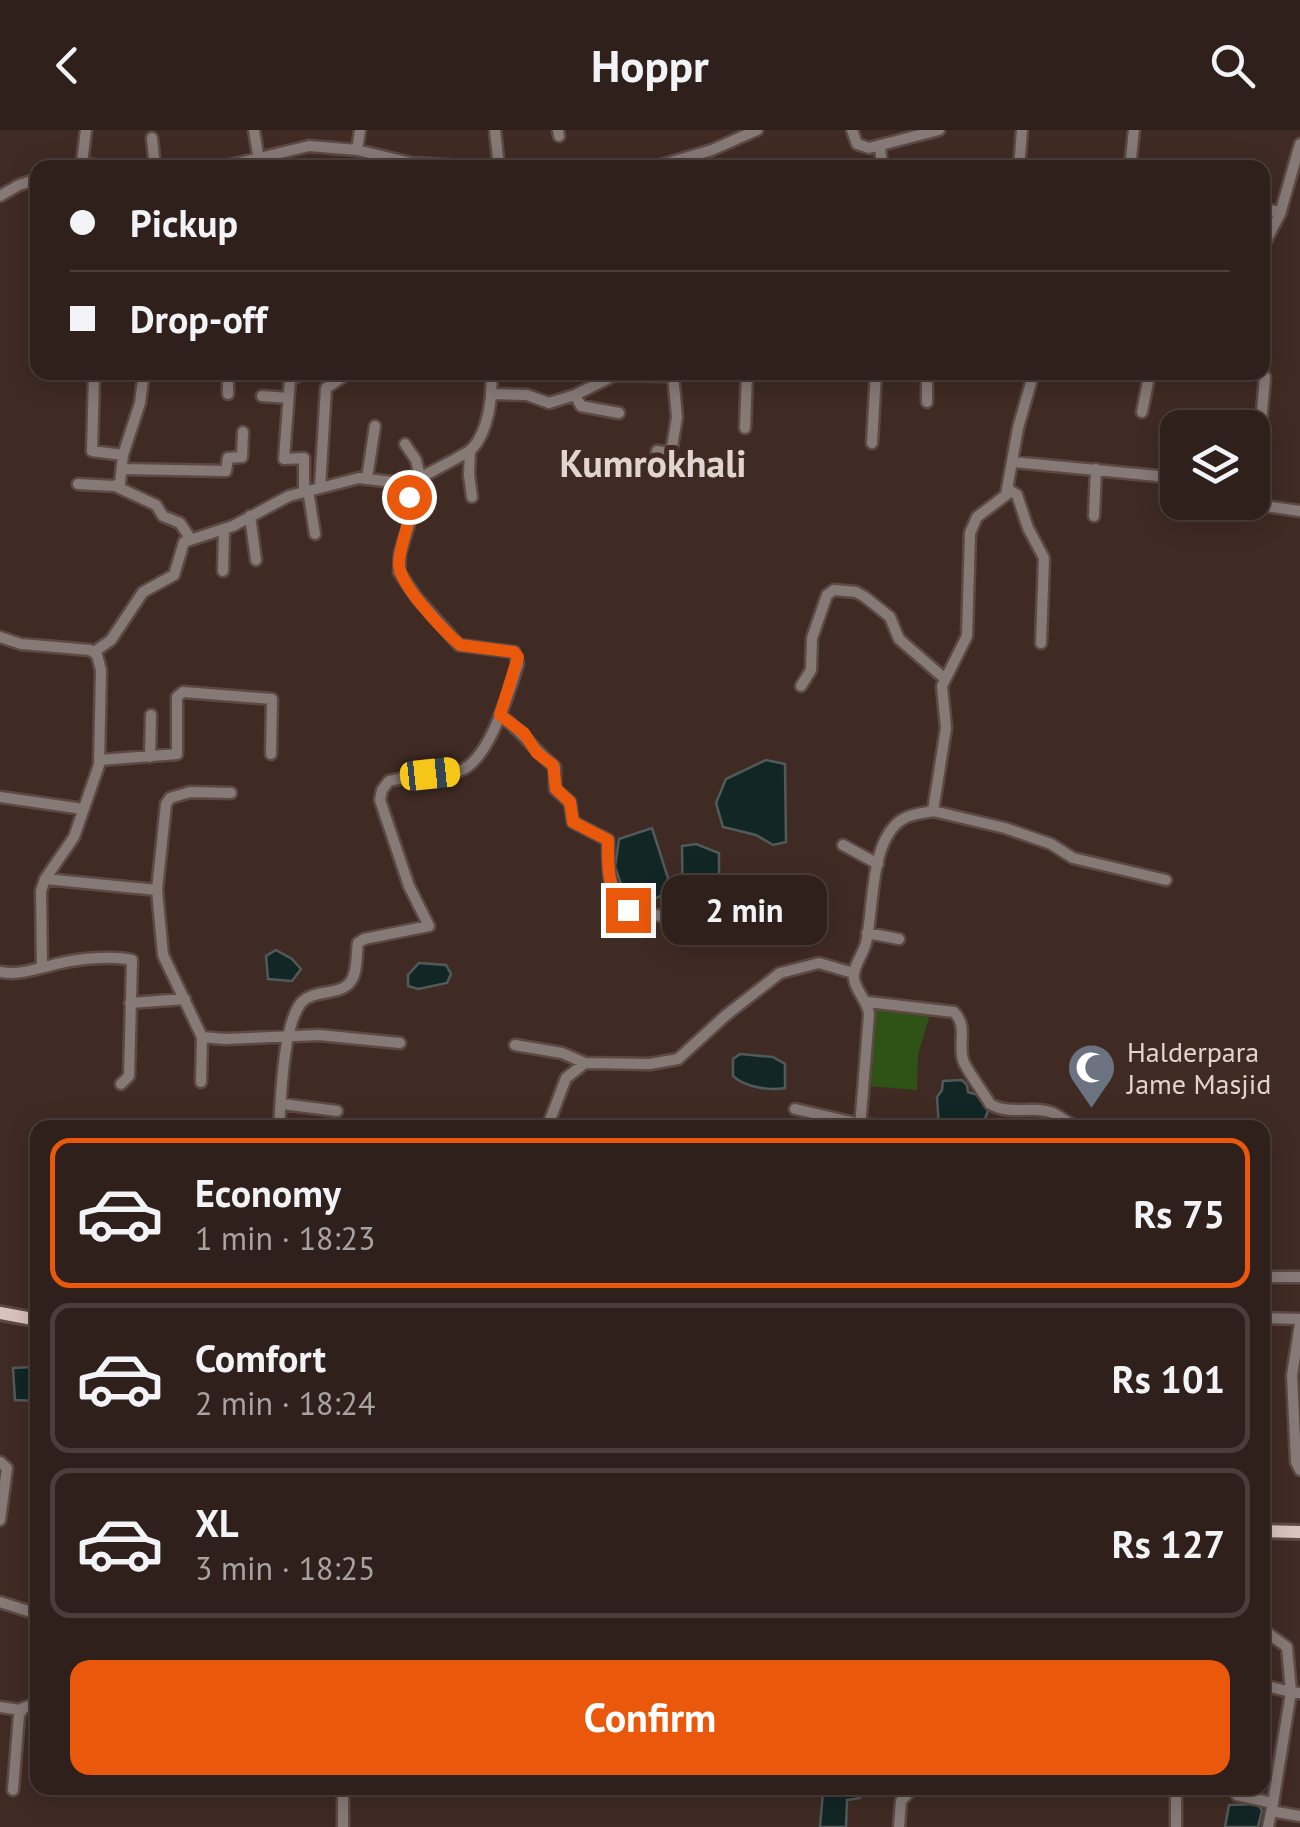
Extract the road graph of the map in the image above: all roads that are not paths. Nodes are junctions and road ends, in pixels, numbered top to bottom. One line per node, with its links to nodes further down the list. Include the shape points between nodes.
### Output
1 (86, 130): 15 (street)
2 (254, 130): 14 (street)
3 (360, 130): 13 (street)
4 (495, 130): 19 (street)
5 (756, 130): 20 (street)
6 (852, 130): 12 (street, via 864,148)
7 (939, 130): 12 (street)
8 (1022, 130): 22 (street)
9 (1134, 130): 23 (street)
10 (152, 138): 16 (street)
11 (1300, 144): 27 (street)
12 (880, 145): 21 (street)
13 (357, 150): 14 (street, via 300,146); 18 (street)
14 (258, 155): 17 (street)
15 (82, 160)
16 (154, 160)
17 (243, 160)
18 (398, 160)
19 (497, 160)
20 (678, 160)
21 (881, 160)
22 (1020, 160)
23 (1131, 160)
24 (30, 181): 25 (street)
25 (0, 196)
26 (1270, 210): 27 (street)
27 (1280, 212): 28 (street)
28 (1270, 232)
29 (94, 380): 58 (street, via 91,448)
30 (143, 380): 58 (street)
31 (228, 380): 43 (street)
32 (290, 380): 47 (street)
33 (338, 380): 69 (street, via 326,388)
34 (492, 380): 44 (street)
35 (604, 380): 45 (street)
36 (678, 380): 59 (street, via 671,453 657,450 655,464)
37 (747, 380): 53 (street)
38 (876, 380): 55 (street)
39 (927, 380): 48 (street)
40 (1032, 380): 60 (street)
41 (1148, 380): 50 (street)
42 (1266, 380): 49 (street)
43 (228, 394)
44 (493, 394): 45 (street, via 549,403); 57 (street)
45 (575, 395): 51 (street, via 581,406)
46 (262, 396): 47 (street)
47 (288, 398): 69 (street, via 284,459 304,458)
48 (927, 402)
49 (1262, 410)
50 (1142, 412)
51 (619, 413)
52 (375, 426): 65 (street)
53 (744, 428)
54 (243, 432): 61 (street, via 242,457 228,458 226,471)
55 (872, 443)
56 (405, 444): 64 (street)
57 (470, 450): 64 (street); 71 (street)
58 (123, 455): 61 (street)
59 (620, 462)
60 (1014, 462): 62 (street); 70 (street)
61 (123, 469): 68 (street)
62 (1096, 469): 63 (street); 75 (street)
63 (1160, 476)
64 (420, 477): 67 (street)
65 (367, 478): 67 (street); 69 (street)
66 (78, 484): 68 (street)
67 (408, 484): 87 (street, via 410,521 399,572 460,645 516,654)
68 (115, 486): 78 (street, via 156,505)
69 (310, 489): 74 (street); 77 (street)
70 (1008, 489): 82 (street, via 1016,492 1044,558); 84 (street, via 973,524 966,640)
71 (472, 497)
72 (1270, 507): 73 (street)
73 (1300, 511)
74 (250, 516): 76 (street); 79 (street)
75 (1094, 516)
76 (224, 530): 78 (street); 80 (street)
77 (316, 534)
78 (190, 538): 83 (street, via 174,575 142,592 111,640)
79 (256, 560)
80 (223, 571)
81 (0, 637): 83 (street)
82 (1041, 643)
83 (94, 652): 90 (street)
84 (944, 678): 85 (street, via 865,597 834,590 812,638 811,670); 94 (street, via 945,738)
85 (802, 686)
86 (150, 715): 89 (street)
87 (500, 715): 100 (street, via 553,765 556,789 570,802 573,822 608,840 607,874 622,904 639,914); 110 (street, via 472,765 389,781 382,790 402,866 429,926 364,938 350,983 302,1003)
88 (271, 754): 89 (street, via 272,699 183,692 177,697 177,754)
89 (150, 757): 90 (street)
90 (100, 760): 93 (street)
91 (231, 793): 99 (street, via 190,792 167,801)
92 (0, 797): 93 (street)
93 (83, 809): 97 (street, via 74,837)
94 (933, 811): 96 (street, via 896,826); 98 (street, via 1005,828 1073,858)
95 (844, 845): 96 (street)
96 (878, 864): 101 (street)
97 (45, 878): 99 (street); 103 (street)
98 (1166, 880)
99 (157, 890): 106 (street, via 163,955)
100 (670, 917)
101 (867, 933): 102 (street); 105 (street)
102 (899, 940)
103 (42, 967): 104 (street); 108 (street, via 130,958)
104 (0, 972)
105 (853, 973): 107 (street); 113 (street, via 819,963 780,974 678,1059)
106 (184, 999): 108 (street); 109 (street)
107 (868, 1002): 122 (street); 123 (street, via 954,1012 962,1024 963,1062 990,1104)
108 (130, 1003): 115 (street, via 129,1076)
109 (202, 1037): 110 (street); 114 (street)
110 (290, 1037): 111 (street); 116 (street)
111 (400, 1042)
112 (515, 1045): 113 (street)
113 (585, 1063): 120 (street, via 566,1078)
114 (201, 1082)
115 (121, 1084)
116 (282, 1104): 118 (street); 119 (street)
117 (795, 1110): 121 (street)
118 (336, 1111)
119 (280, 1120)
120 (550, 1120)
121 (836, 1120)
122 (860, 1120)
123 (1061, 1120)
124 (1300, 1277): 125 (street)
125 (1270, 1278)
126 (0, 1313): 127 (main road)
127 (30, 1319)
128 (1270, 1319): 129 (street)
129 (1300, 1321): 131 (street, via 1292,1391)
130 (0, 1462): 132 (street, via 7,1468)
131 (1300, 1470)
132 (0, 1512)
133 (1270, 1531): 134 (main road)
134 (1300, 1532)
135 (0, 1602): 136 (street)
136 (30, 1609)
137 (1270, 1635): 139 (street, via 1287,1647)
138 (1270, 1687): 139 (street)
139 (1295, 1692): 148 (street)
140 (30, 1706): 142 (street)
141 (0, 1707): 142 (street)
142 (20, 1710): 143 (street)
143 (14, 1790)
144 (343, 1795): 150 (street)
145 (907, 1795): 151 (street)
146 (1176, 1795): 152 (street)
147 (1238, 1795): 148 (street)
148 (1272, 1807): 149 (street); 153 (street)
149 (1300, 1816)
150 (343, 1827)
151 (899, 1827)
152 (1176, 1827)
153 (1268, 1827)

